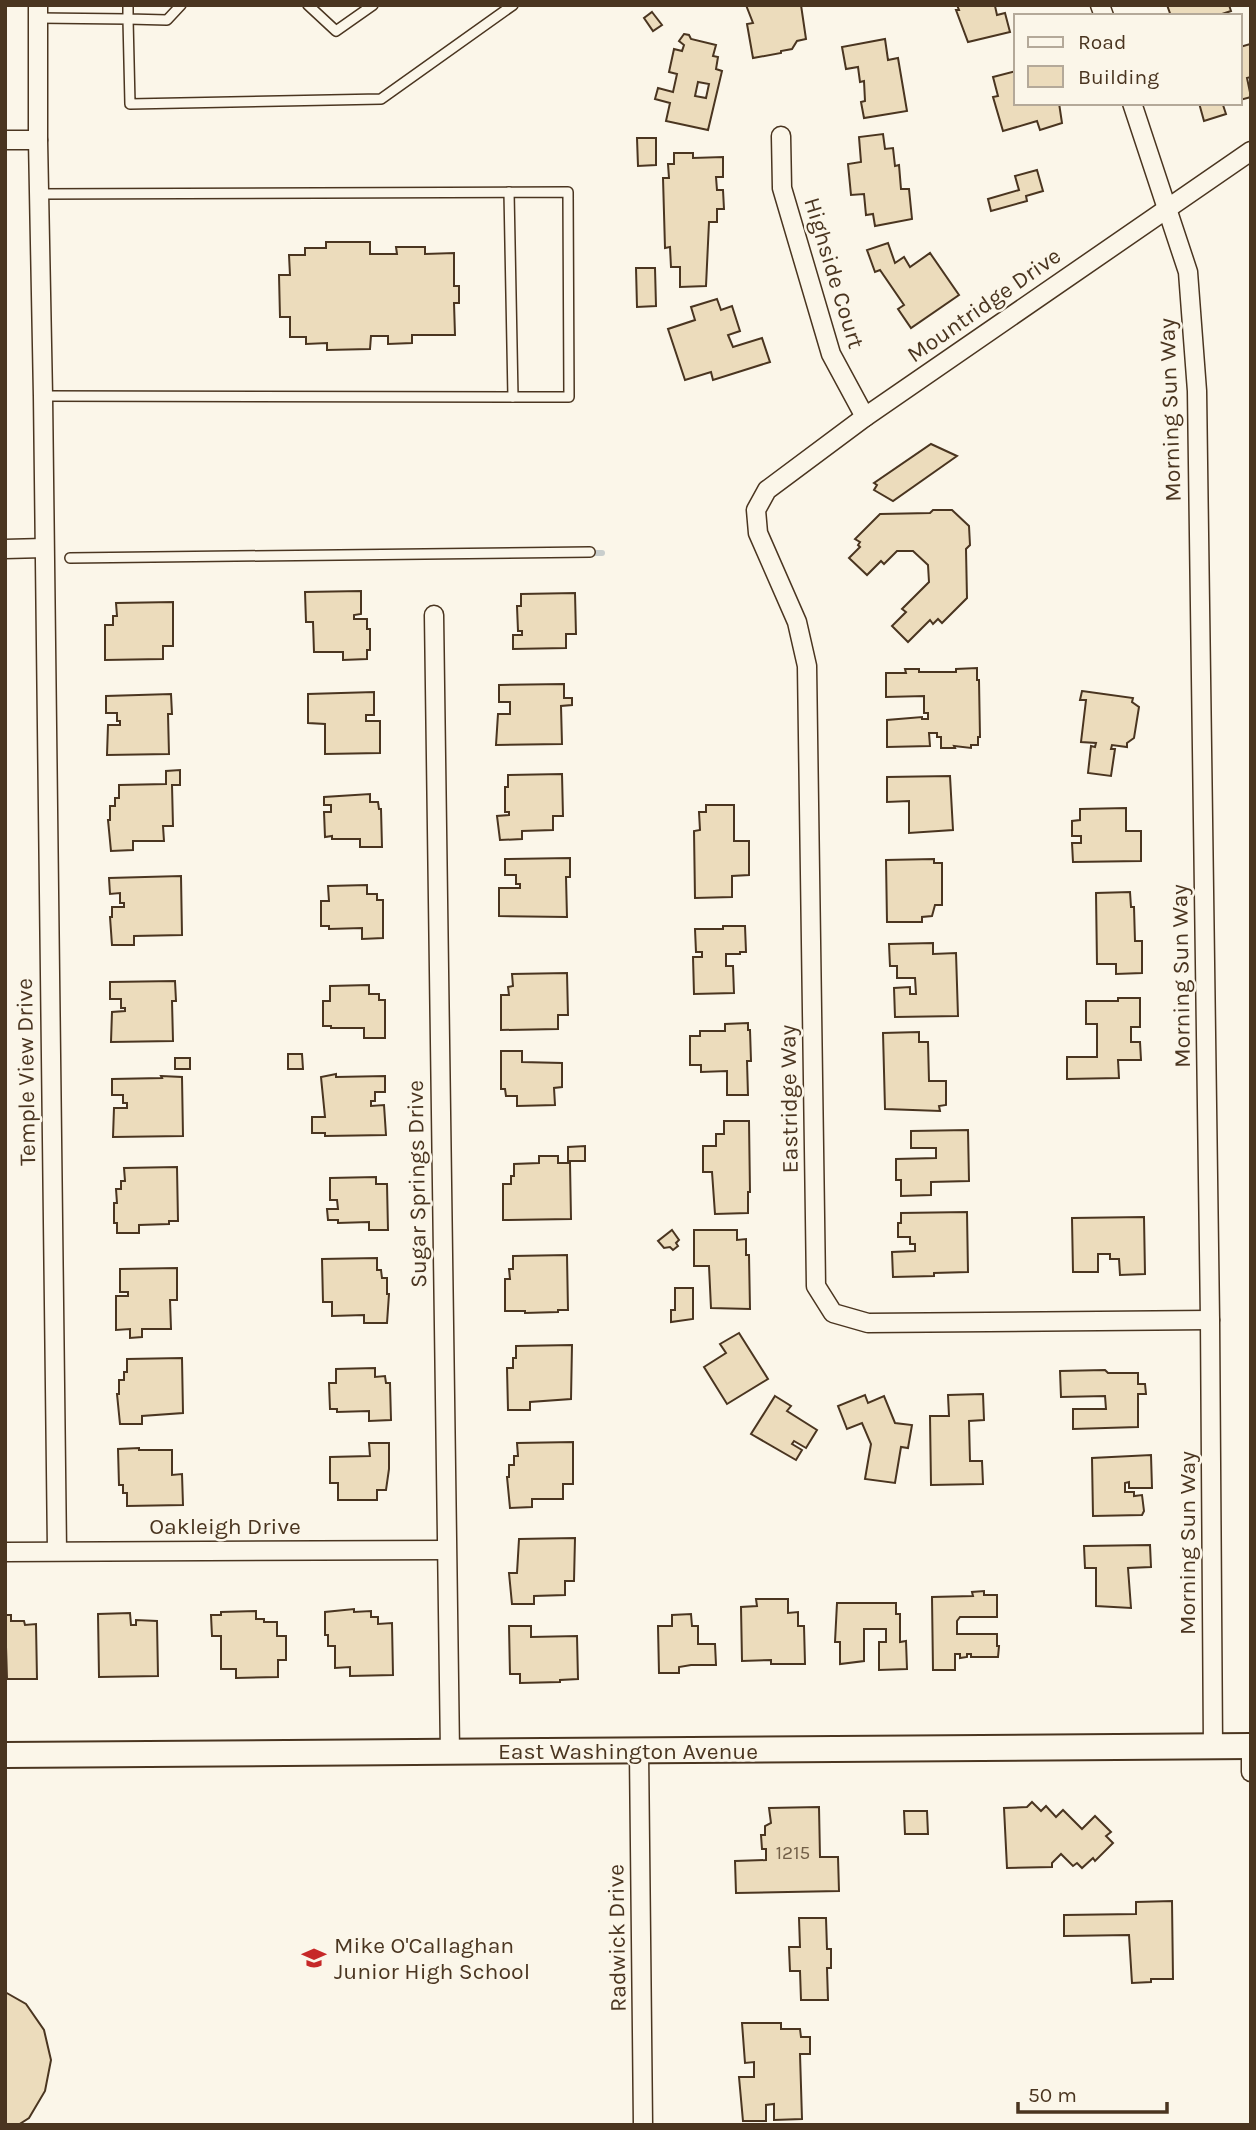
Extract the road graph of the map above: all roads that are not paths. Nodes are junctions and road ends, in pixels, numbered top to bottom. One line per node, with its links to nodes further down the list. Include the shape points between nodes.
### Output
1 (128, 5): 8 (lane)
2 (181, 5): 8 (lane, via 166,20)
3 (308, 5): 4 (lane, via 336,31)
4 (373, 5)
5 (513, 5): 6 (lane)
6 (500, 9): 8 (lane, via 381,99 130,104)
7 (38, 12): 8 (lane); 12 (street, Temple View Drive)
8 (128, 19)
9 (1133, 105): 16 (street, Morning Sun Way)
10 (780, 136): 19 (street, Highside Court, via 782,188 831,354)
11 (5, 140): 12 (street)
12 (37, 140): 15 (street, Temple View Drive)
13 (1251, 151): 16 (street, Mountridge Drive)
14 (509, 192): 15 (lane); 18 (lane); 18 (lane, via 568,192 569,397)
15 (39, 194): 17 (street, Temple View Drive)
16 (1167, 209): 19 (street, Mountridge Drive); 26 (street, Morning Sun Way, via 1188,272 1197,391)
17 (43, 396): 18 (lane); 21 (street, Temple View Drive)
18 (513, 397)
19 (864, 417): 20 (street, Mountridge Drive, via 767,490)
20 (756, 510): 26 (street, Eastridge Way, via 758,533 797,622 807,666 816,1286 833,1313 868,1323)
21 (44, 548): 22 (street); 28 (street, Temple View Drive)
22 (5, 549)
23 (590, 552): 24 (lane)
24 (70, 558)
25 (434, 615): 27 (street, Sugar Springs Drive)
26 (1210, 1320): 30 (street, Morning Sun Way)
27 (446, 1550): 28 (street, Oakleigh Drive); 33 (street, Sugar Springs Drive)
28 (57, 1551): 29 (street, Oakleigh Drive)
29 (5, 1552)
30 (1213, 1746): 31 (street, East Washington Avenue); 32 (street, East Washington Avenue)
31 (1251, 1746): 35 (street)
32 (639, 1751): 33 (street, East Washington Avenue); 36 (street, Radwick Drive)
33 (450, 1752): 34 (street, East Washington Avenue)
34 (5, 1755)
35 (1251, 1772)
36 (643, 2125)

